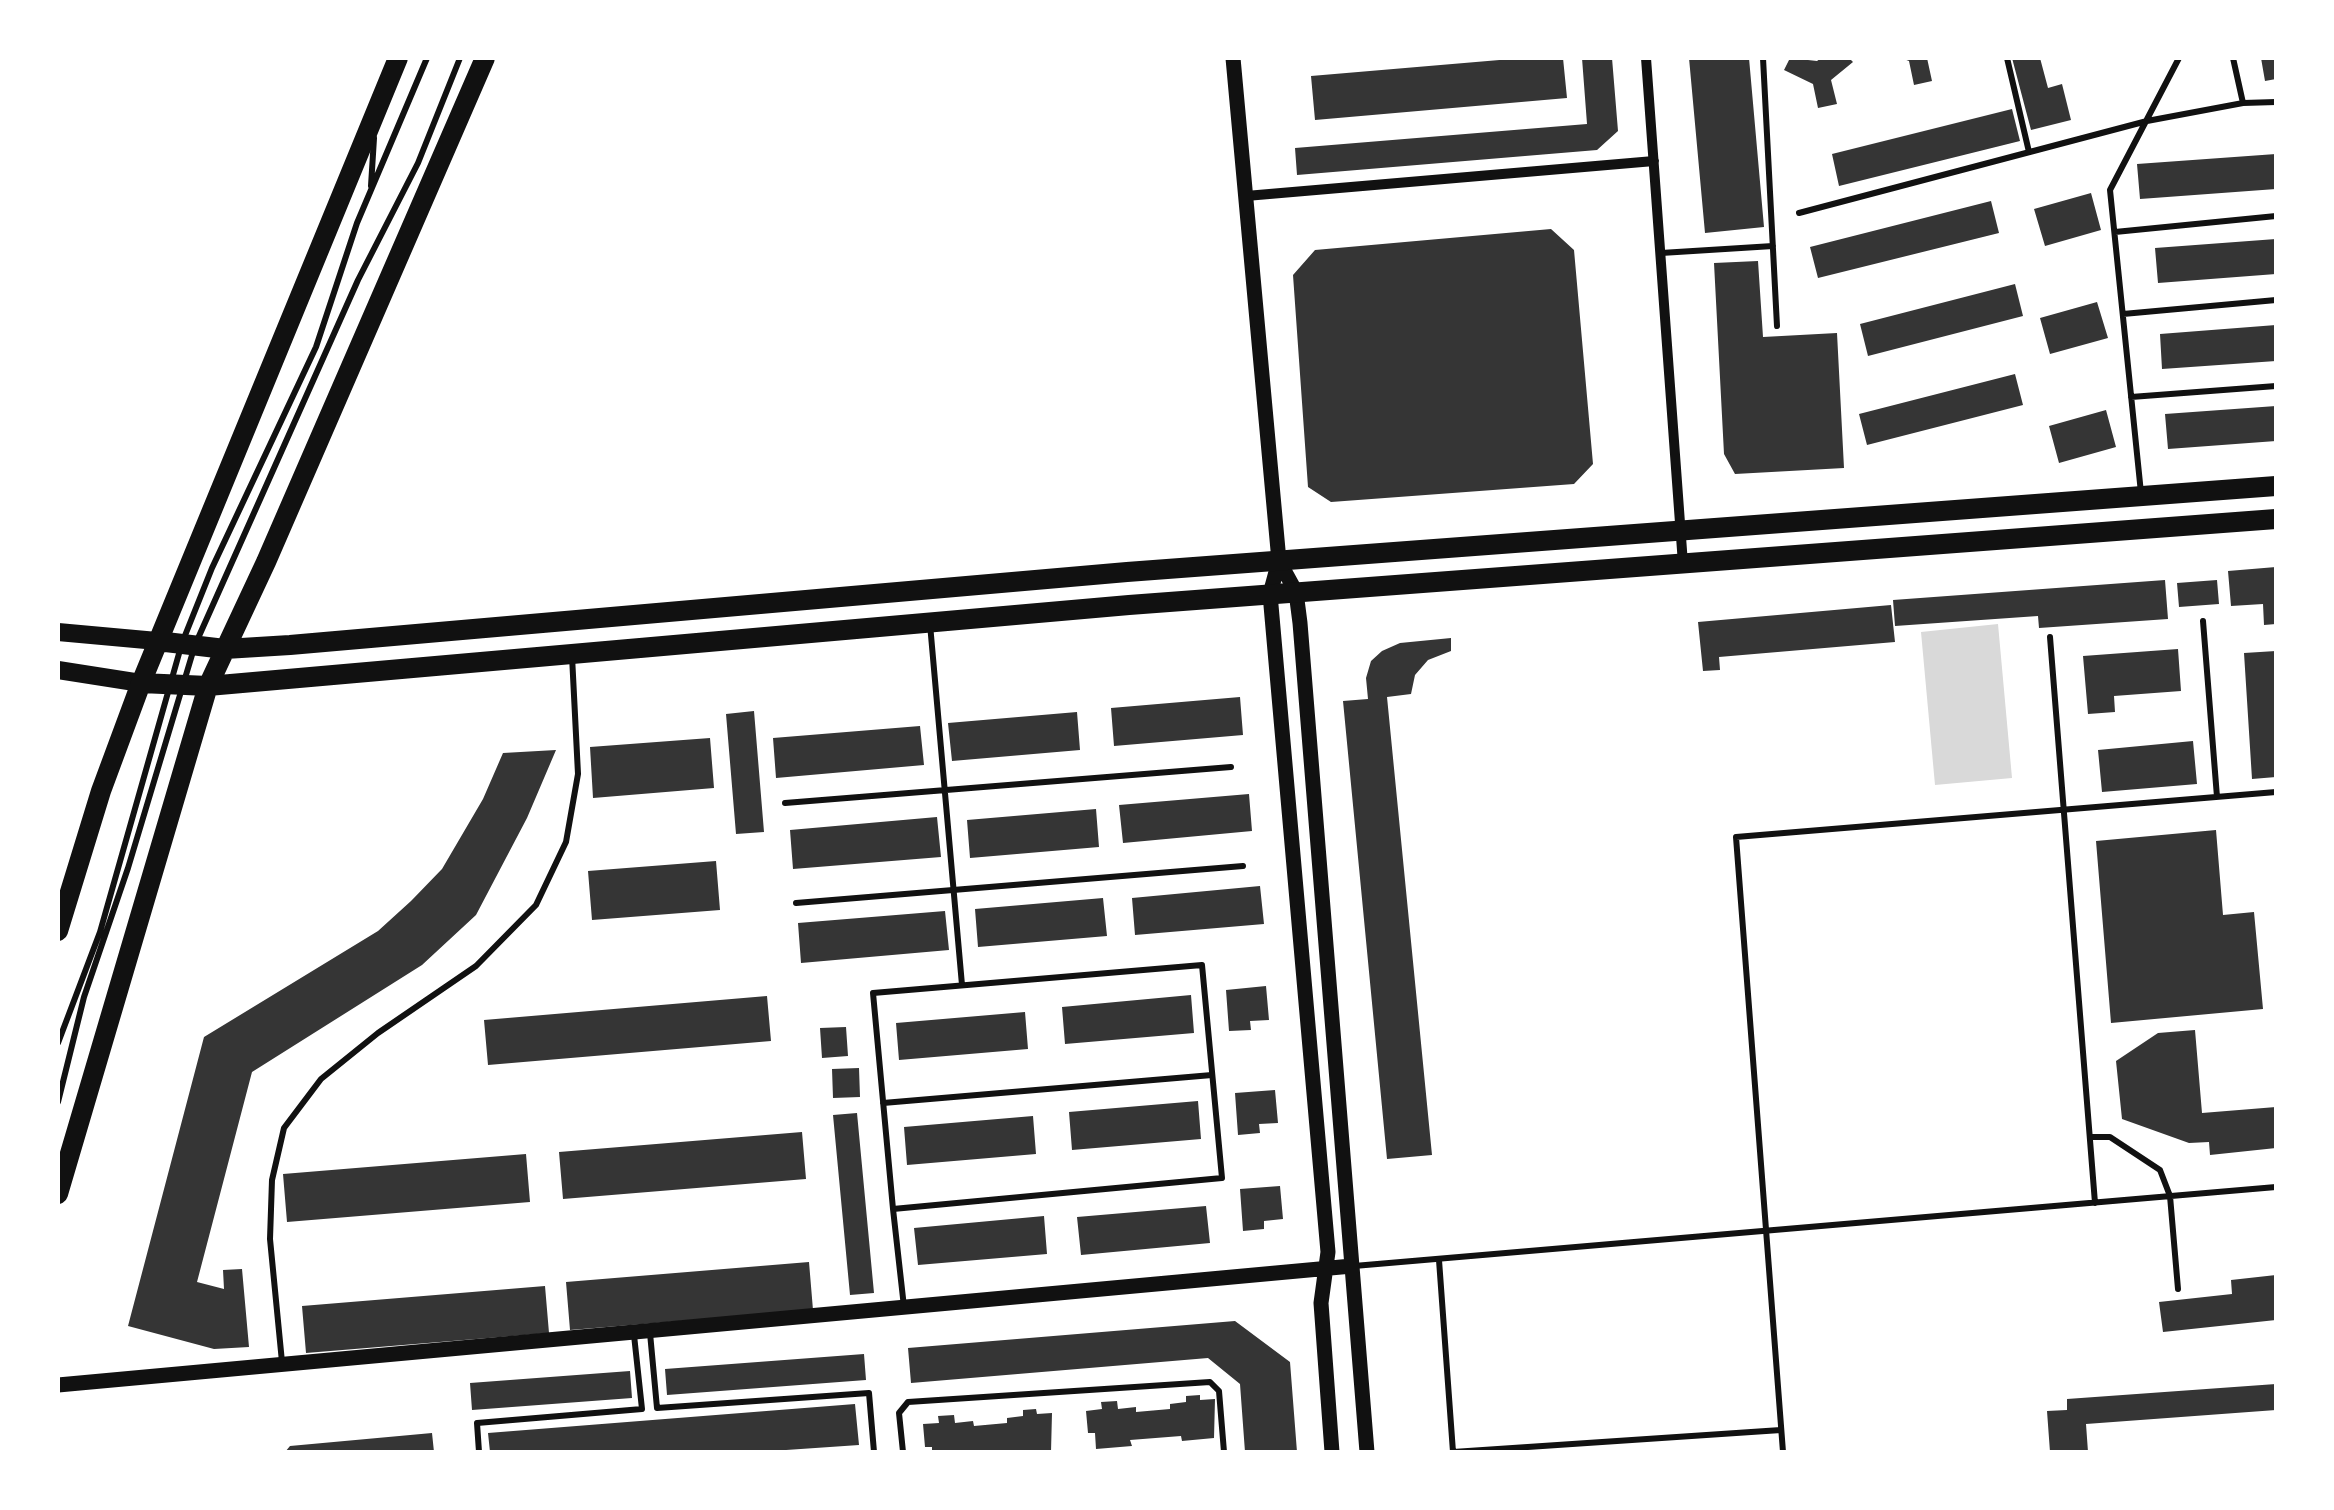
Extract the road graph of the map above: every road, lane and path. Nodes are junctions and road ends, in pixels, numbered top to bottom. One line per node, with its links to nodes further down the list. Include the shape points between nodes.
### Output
1 (398, 58): 13 (main road)
2 (428, 58): 17 (lane)
3 (460, 58): 42 (lane, via 418,162)
4 (485, 58): 43 (main road)
5 (1233, 58): 18 (street)
6 (1646, 58): 16 (street)
7 (1763, 58): 22 (lane)
8 (2007, 58): 15 (lane)
9 (2179, 58): 14 (lane)
10 (2233, 58): 12 (lane)
11 (2276, 102): 12 (lane)
12 (2244, 104): 14 (lane)
13 (376, 112): 17 (lane); 41 (main road)
14 (2147, 121): 15 (lane); 21 (lane, via 2110,190)
15 (2029, 152): 19 (lane)
16 (1654, 161): 18 (street); 23 (street)
17 (370, 194): 42 (lane, via 316,348 212,568)
18 (1246, 196): 33 (street)
19 (1799, 212)
20 (2276, 216): 21 (lane)
21 (2115, 232): 25 (lane)
22 (1773, 246): 23 (lane); 26 (lane)
23 (1660, 253): 32 (street)
24 (2276, 300): 25 (lane)
25 (2123, 314): 28 (lane)
26 (1778, 326)
27 (2276, 386): 28 (lane)
28 (2131, 396): 30 (lane)
29 (2276, 486): 30 (main road)
30 (2141, 496): 32 (main road)
31 (2276, 519): 34 (main road)
32 (1682, 531): 33 (main road); 34 (street)
33 (1279, 561): 35 (street); 36 (street); 43 (main road)
34 (1684, 564): 35 (main road)
35 (1296, 592): 36 (main road); 72 (street)
36 (1270, 594): 38 (main road); 73 (street)
37 (2203, 621): 52 (lane)
38 (930, 622): 44 (main road); 50 (lane)
39 (58, 632): 41 (main road)
40 (2050, 637): 54 (lane)
41 (157, 641): 42 (main road); 46 (main road)
42 (188, 644): 43 (main road); 47 (lane)
43 (225, 649): 48 (main road)
44 (572, 654): 48 (main road); 77 (lane, via 578,774 566,842 536,905 476,966 322,1079 284,1128 272,1180 270,1239)
45 (58, 670): 46 (main road)
46 (141, 682): 47 (main road); 58 (main road)
47 (175, 685): 48 (main road); 60 (lane, via 100,932); 62 (lane)
48 (208, 686): 66 (main road)
49 (1231, 767): 50 (lane)
50 (945, 790): 53 (lane); 56 (lane)
51 (2276, 792): 52 (lane)
52 (2217, 797): 54 (lane)
53 (785, 804)
54 (2065, 810): 64 (lane); 70 (lane, via 1736,837)
55 (1244, 866): 56 (lane)
56 (953, 890): 57 (lane); 59 (lane)
57 (796, 903)
58 (58, 931)
59 (962, 986): 61 (lane, via 1202,966); 63 (lane, via 873,993)
60 (58, 1043)
61 (1212, 1075): 63 (lane); 69 (lane, via 1222,1178)
62 (58, 1102)
63 (884, 1104): 69 (lane)
64 (2090, 1137): 67 (lane, via 2110,1137 2160,1170); 68 (lane)
65 (2276, 1187): 67 (lane)
66 (58, 1194)
67 (2170, 1196): 68 (lane); 74 (lane)
68 (2096, 1203): 70 (lane)
69 (893, 1209): 75 (lane)
70 (1768, 1231): 71 (lane); 79 (lane)
71 (1439, 1260): 72 (lane); 86 (lane)
72 (1352, 1266): 73 (street); 85 (street)
73 (1326, 1269): 75 (street); 84 (street, via 1321,1303)
74 (2178, 1289)
75 (904, 1308): 76 (street)
76 (642, 1333): 77 (street); 80 (lane, via 642,1409 477,1422); 81 (lane, via 656,1408 869,1393)
77 (282, 1365): 78 (street)
78 (58, 1384)
79 (1782, 1430): 86 (lane); 87 (lane)
80 (479, 1452)
81 (874, 1452)
82 (903, 1452): 83 (lane, via 900,1413 908,1402 1210,1382 1219,1391)
83 (1224, 1452)
84 (1332, 1452)
85 (1367, 1452)
86 (1454, 1452)
87 (1783, 1452)

